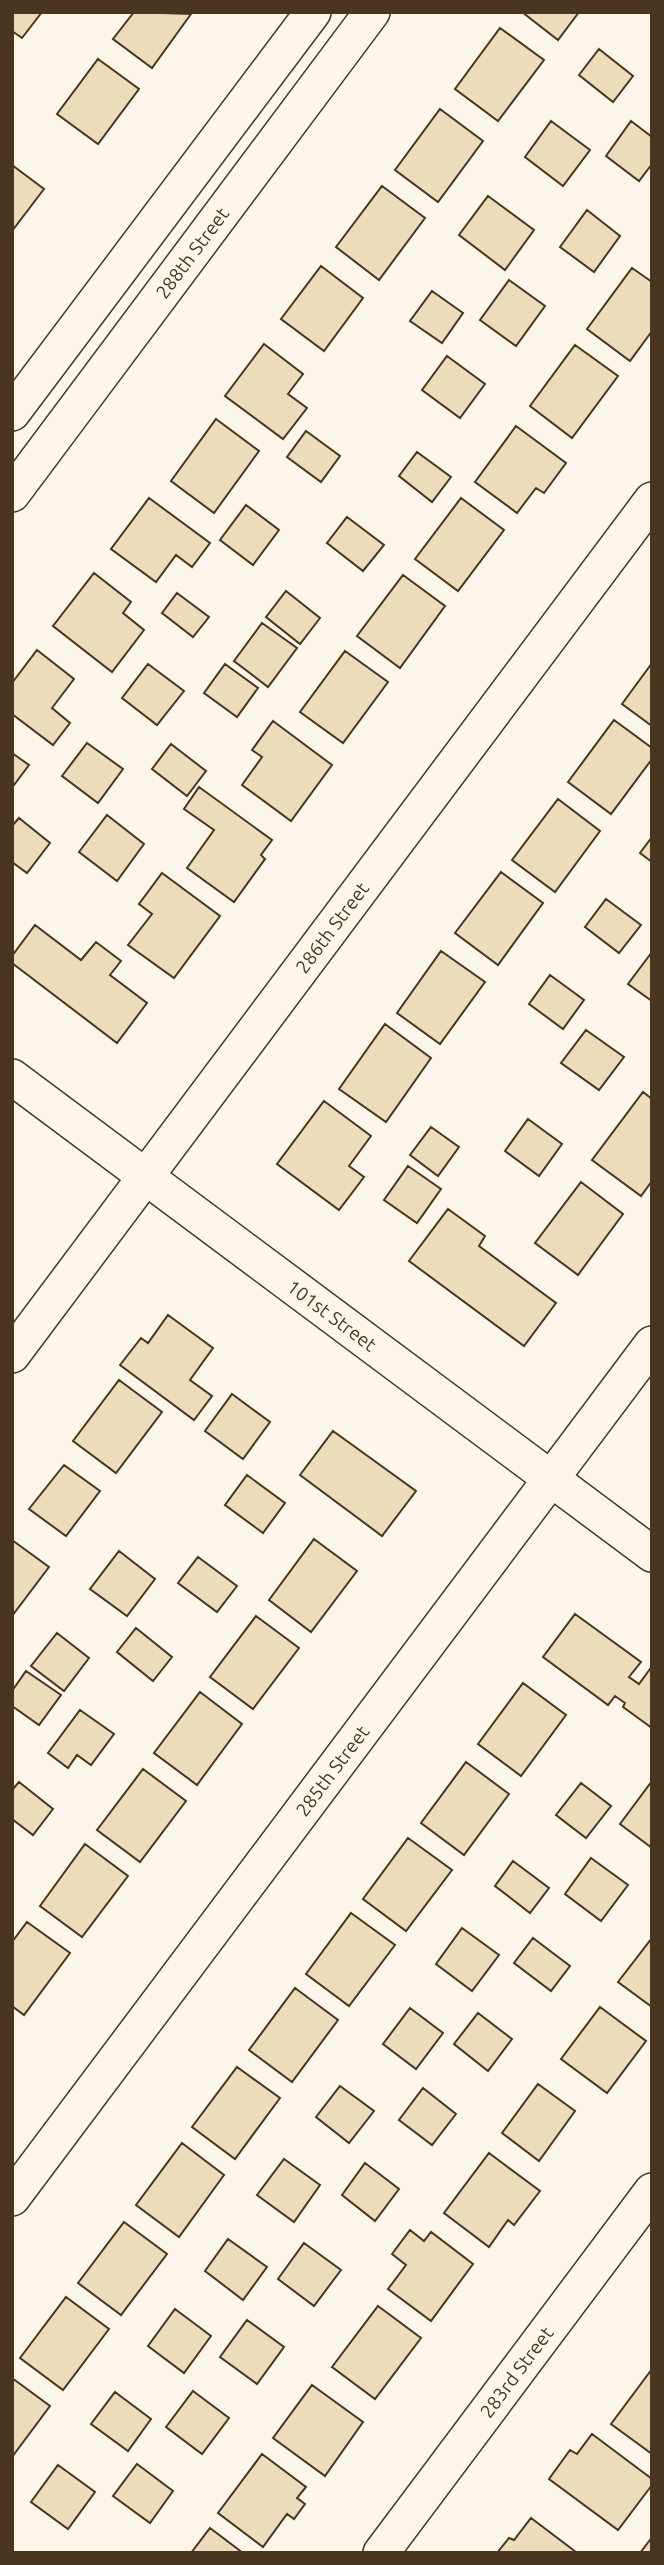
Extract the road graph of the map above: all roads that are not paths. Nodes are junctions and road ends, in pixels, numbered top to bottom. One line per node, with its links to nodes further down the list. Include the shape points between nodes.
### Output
1 (313, 12): 3 (street)
2 (372, 12): 4 (street, 288th Street)
3 (113, 279): 4 (street); 5 (street)
4 (151, 309): 6 (street, 288th Street)
5 (12, 413)
6 (12, 494)
7 (652, 499): 9 (street, 286th Street)
8 (12, 1076): 9 (street, 101st Street)
9 (145, 1177): 11 (street, 286th Street); 12 (street, 101st Street)
10 (652, 1344): 12 (street, 285th Street)
11 (12, 1355)
12 (552, 1478): 13 (street, 101st Street); 15 (street, 285th Street)
13 (652, 1554)
14 (652, 2191): 16 (street, 283rd Street)
15 (12, 2198)
16 (381, 2553)

